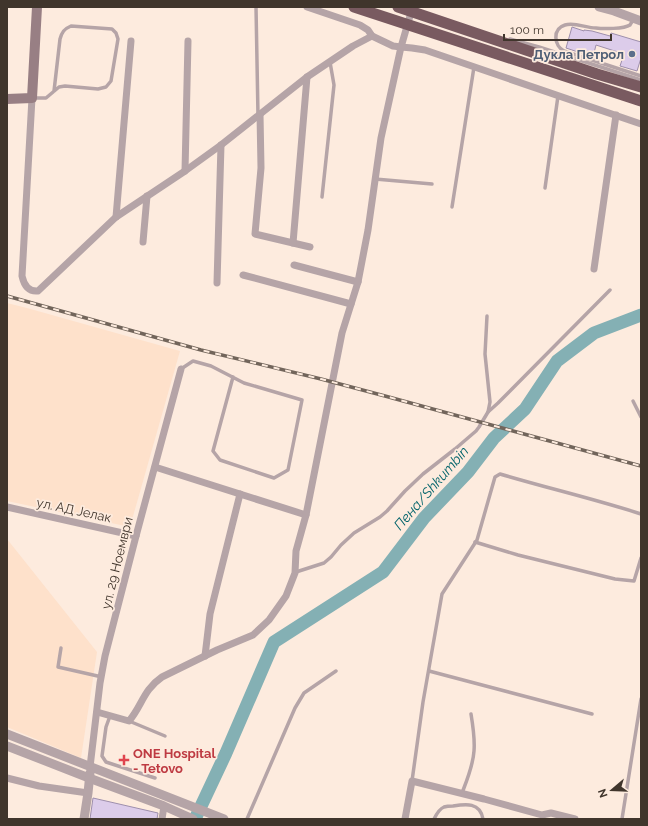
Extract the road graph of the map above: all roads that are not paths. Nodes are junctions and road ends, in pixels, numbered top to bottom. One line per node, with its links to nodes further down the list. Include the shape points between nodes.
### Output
1 (37, 7): 24 (main road)
2 (256, 7): 27 (lane)
3 (307, 7): 10 (street, via 360,25)
4 (354, 7): 26 (highway)
5 (398, 7): 8 (highway)
6 (412, 7): 13 (street)
7 (599, 7): 9 (street)
8 (430, 18): 17 (lane, via 539,47); 21 (highway)
9 (637, 20): 16 (lane, via 625,27 596,28 571,24 560,27 557,31 555,37 560,49)
10 (372, 36): 13 (street, via 393,46); 14 (street)
11 (131, 41): 38 (street)
12 (188, 41): 31 (street)
13 (402, 47): 15 (street, via 425,50); 32 (street, via 381,138)
14 (330, 62): 19 (street); 36 (lane, via 334,85)
15 (474, 67): 23 (street); 37 (lane)
16 (613, 67): 17 (lane); 18 (lane)
17 (606, 69): 20 (lane)
18 (641, 76)
19 (307, 77): 27 (street); 40 (street)
20 (641, 80)
21 (641, 87)
22 (54, 91): 22 (lane, via 60,39 65,29 70,26 112,29 118,39 111,81 106,87 98,90 65,86); 24 (lane, via 46,98)
23 (558, 96): 28 (street); 34 (lane)
24 (32, 98): 25 (main road); 38 (street, via 22,276 25,286 38,291)
25 (7, 99)
26 (641, 101)
27 (259, 115): 30 (street); 40 (street, via 261,168 255,234)
28 (616, 115): 29 (street); 43 (street)
29 (641, 124)
30 (221, 145): 31 (street); 46 (street)
31 (185, 171): 35 (street)
32 (375, 179): 33 (lane); 45 (street)
33 (432, 184)
34 (545, 188)
35 (147, 196): 38 (street); 39 (street)
36 (322, 197)
37 (452, 207)
38 (116, 218)
39 (143, 242)
40 (293, 243): 41 (street)
41 (310, 247)
42 (294, 264): 45 (street)
43 (594, 269)
44 (243, 275): 48 (street)
45 (358, 282): 48 (street)
46 (217, 283)
47 (610, 290): 53 (lane)
48 (351, 304): 58 (street, via 342,333)
49 (487, 316): 53 (lane, via 485,354 490,402)
50 (181, 369): 51 (lane, via 193,361 211,366); 55 (street, ул. 29 Ноември)
51 (233, 377): 51 (lane, via 244,383 302,400 288,470 274,478 220,460 214,451)
52 (633, 401): 54 (lane)
53 (488, 412): 63 (lane, via 476,431 423,474 380,518 354,533 324,563)
54 (641, 416)
55 (155, 467): 56 (street); 60 (street, ул. 29 Ноември)
56 (240, 494): 58 (street); 65 (street, via 210,614)
57 (7, 507): 60 (street, ул. АД Јелак)
58 (306, 514): 63 (street, via 296,551)
59 (641, 514): 61 (lane, via 500,474 494,477)
60 (136, 536): 68 (street, ул. 29 Ноември)
61 (475, 542): 62 (lane, via 615,579 634,581); 66 (lane, via 442,594)
62 (641, 558)
63 (294, 573): 65 (street, via 286,596 269,620 253,635)
64 (61, 648): 68 (lane, via 58,667)
65 (205, 656): 74 (street, via 155,682)
66 (429, 670): 72 (lane); 82 (lane)
67 (336, 672): 90 (lane, via 304,693 295,708)
68 (102, 677): 70 (street, ул. 29 Ноември)
69 (641, 699): 95 (lane)
70 (98, 712): 73 (street); 78 (street, ул. 29 Ноември)
71 (471, 714): 84 (lane, via 474,752)
72 (592, 714)
73 (110, 716): 74 (street); 81 (lane, via 102,756 106,762)
74 (129, 721): 76 (lane)
75 (7, 734): 78 (street)
76 (165, 736)
77 (7, 746): 80 (street)
78 (90, 767): 80 (street); 89 (street)
79 (7, 778): 83 (street, via 39,786)
80 (89, 778): 83 (street); 85 (street)
81 (155, 778)
82 (412, 781): 84 (street); 91 (street)
83 (88, 793): 86 (street)
84 (462, 793): 94 (street, via 542,815 551,813)
85 (166, 807): 87 (street); 88 (street)
86 (84, 819)
87 (162, 819)
88 (193, 819)
89 (224, 819)
90 (247, 819)
91 (405, 819)
92 (434, 819): 93 (lane, via 443,807 466,804 477,807)
93 (483, 819)
94 (574, 819)
95 (622, 819)

